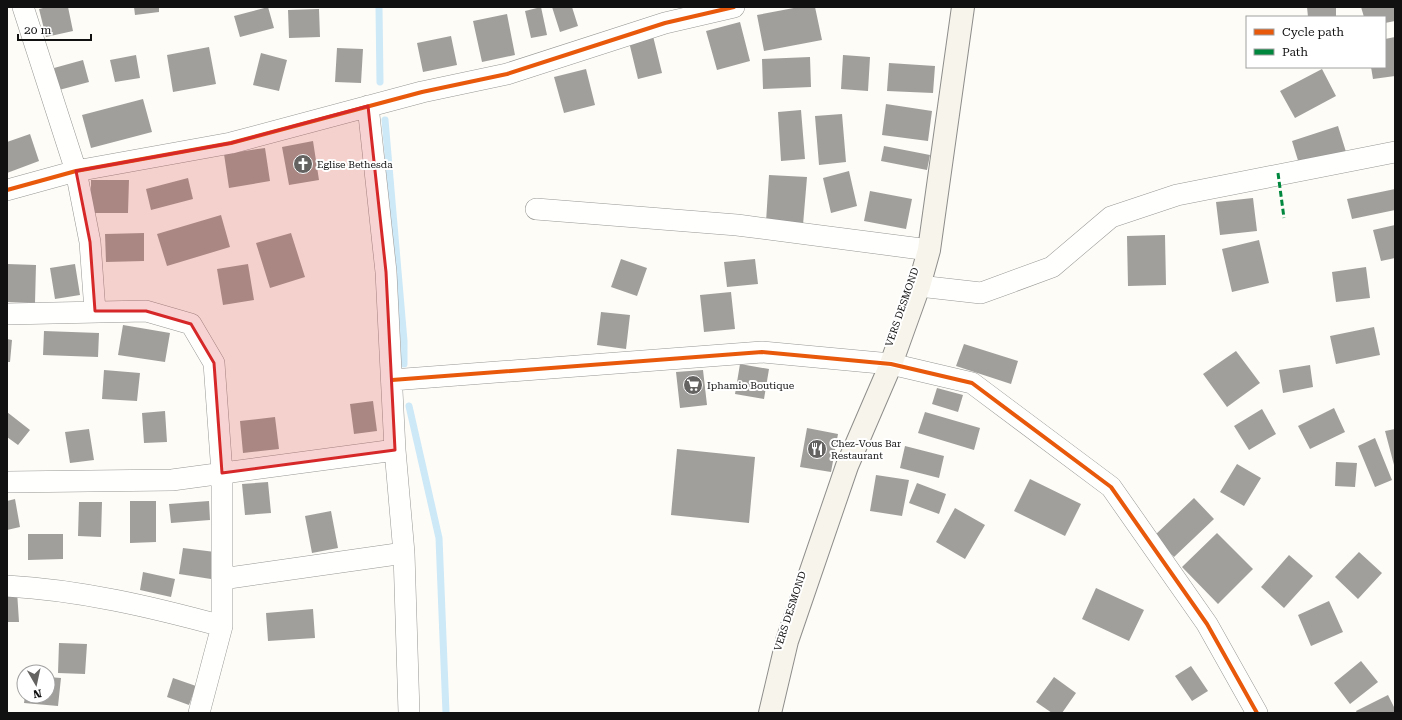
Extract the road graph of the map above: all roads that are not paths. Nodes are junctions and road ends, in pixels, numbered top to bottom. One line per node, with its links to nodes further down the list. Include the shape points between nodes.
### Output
1 (23, 7): 6 (street)
2 (734, 7): 4 (street, via 665,23 507,74)
3 (963, 7): 9 (main road, VERS DESMOND)
4 (368, 106): 6 (street, via 231,143); 14 (street, via 386,272)
5 (1395, 152): 10 (street, via 1278,173 1177,195 1111,217 1052,267 981,293)
6 (76, 171): 7 (street); 11 (street, via 90,242)
7 (7, 190)
8 (536, 209): 9 (street, via 737,225)
9 (929, 250): 10 (main road, VERS DESMOND)
10 (919, 286): 13 (main road, VERS DESMOND)
11 (95, 311): 12 (street); 16 (street, via 146,311 191,324 214,363)
12 (7, 314)
13 (891, 364): 14 (street, via 762,352); 24 (main road, VERS DESMOND, via 848,466 787,641); 25 (street, via 972,383 1111,487 1207,624)
14 (392, 380): 15 (street)
15 (395, 450): 16 (street); 18 (street)
16 (222, 473): 17 (street, via 172,480); 19 (street)
17 (7, 482)
18 (404, 553): 19 (street); 23 (street)
19 (222, 579): 21 (street)
20 (7, 586): 21 (street, via 51,589 145,606)
21 (222, 626): 22 (street)
22 (199, 713)
23 (409, 713)
24 (770, 713)
25 (1257, 713)

